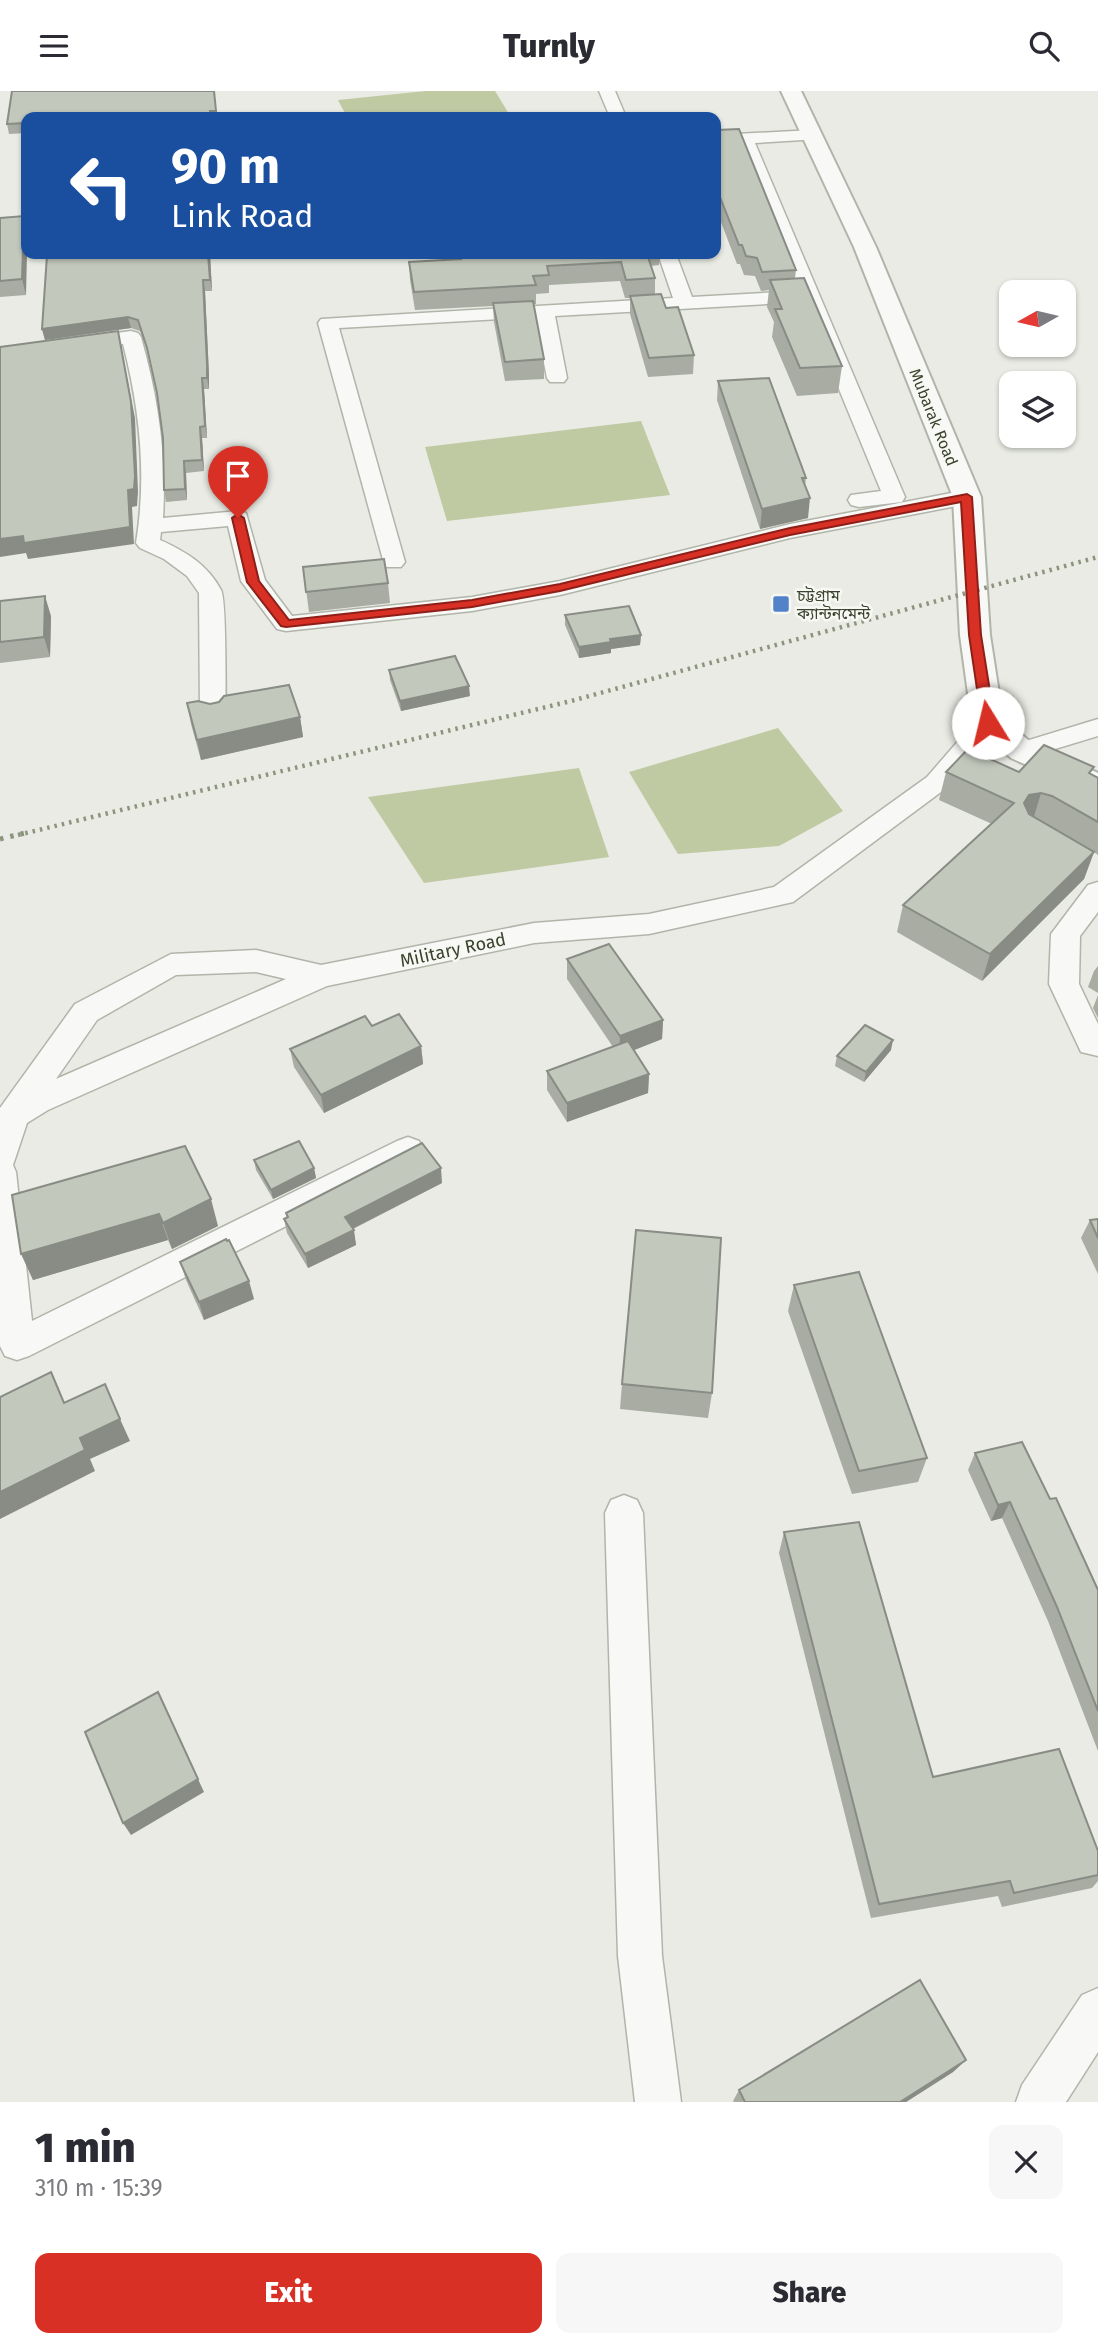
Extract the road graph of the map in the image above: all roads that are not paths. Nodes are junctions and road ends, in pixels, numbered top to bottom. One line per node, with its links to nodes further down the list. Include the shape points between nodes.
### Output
1 (607, 91): 3 (street)
2 (791, 91): 4 (street, Mubarak Road)
3 (616, 112)
4 (813, 135): 5 (street); 13 (street, Mubarak Road, via 865,247)
5 (745, 139): 6 (street); 8 (street)
6 (721, 141)
7 (669, 259): 9 (street)
8 (812, 296): 9 (street); 14 (street, via 894,497)
9 (684, 302): 10 (street)
10 (544, 310): 12 (street); 16 (street, via 328,323)
11 (0, 355): 15 (street, via 131,337 152,432)
12 (556, 378)
13 (967, 497): 15 (street, via 790,531 560,588 472,604 286,624 253,582 238,518); 18 (street, Mubarak Road, via 975,635)
14 (814, 505)
15 (151, 526): 17 (street, via 148,543 195,571 211,593)
16 (393, 562)
17 (213, 715)
18 (988, 723): 20 (street); 23 (street, Military Road, via 936,783 783,895 649,924 534,933)
19 (1098, 727): 20 (street)
20 (1022, 751): 21 (street)
21 (1098, 786)
22 (1098, 892): 24 (street, via 1066,934 1065,984 1092,1044)
23 (321, 977): 25 (street, via 37,1101); 25 (street, Military Road, via 256,961 171,965 86,1012)
24 (1098, 1044)
25 (6, 1120): 27 (street, Military Road)
26 (408, 1150): 29 (street)
27 (0, 1158)
28 (0, 1172): 29 (street)
29 (8, 1349)
30 (624, 1513): 32 (street, via 639,1956)
31 (1098, 2011): 33 (street)
32 (658, 2102)
33 (1038, 2102)

